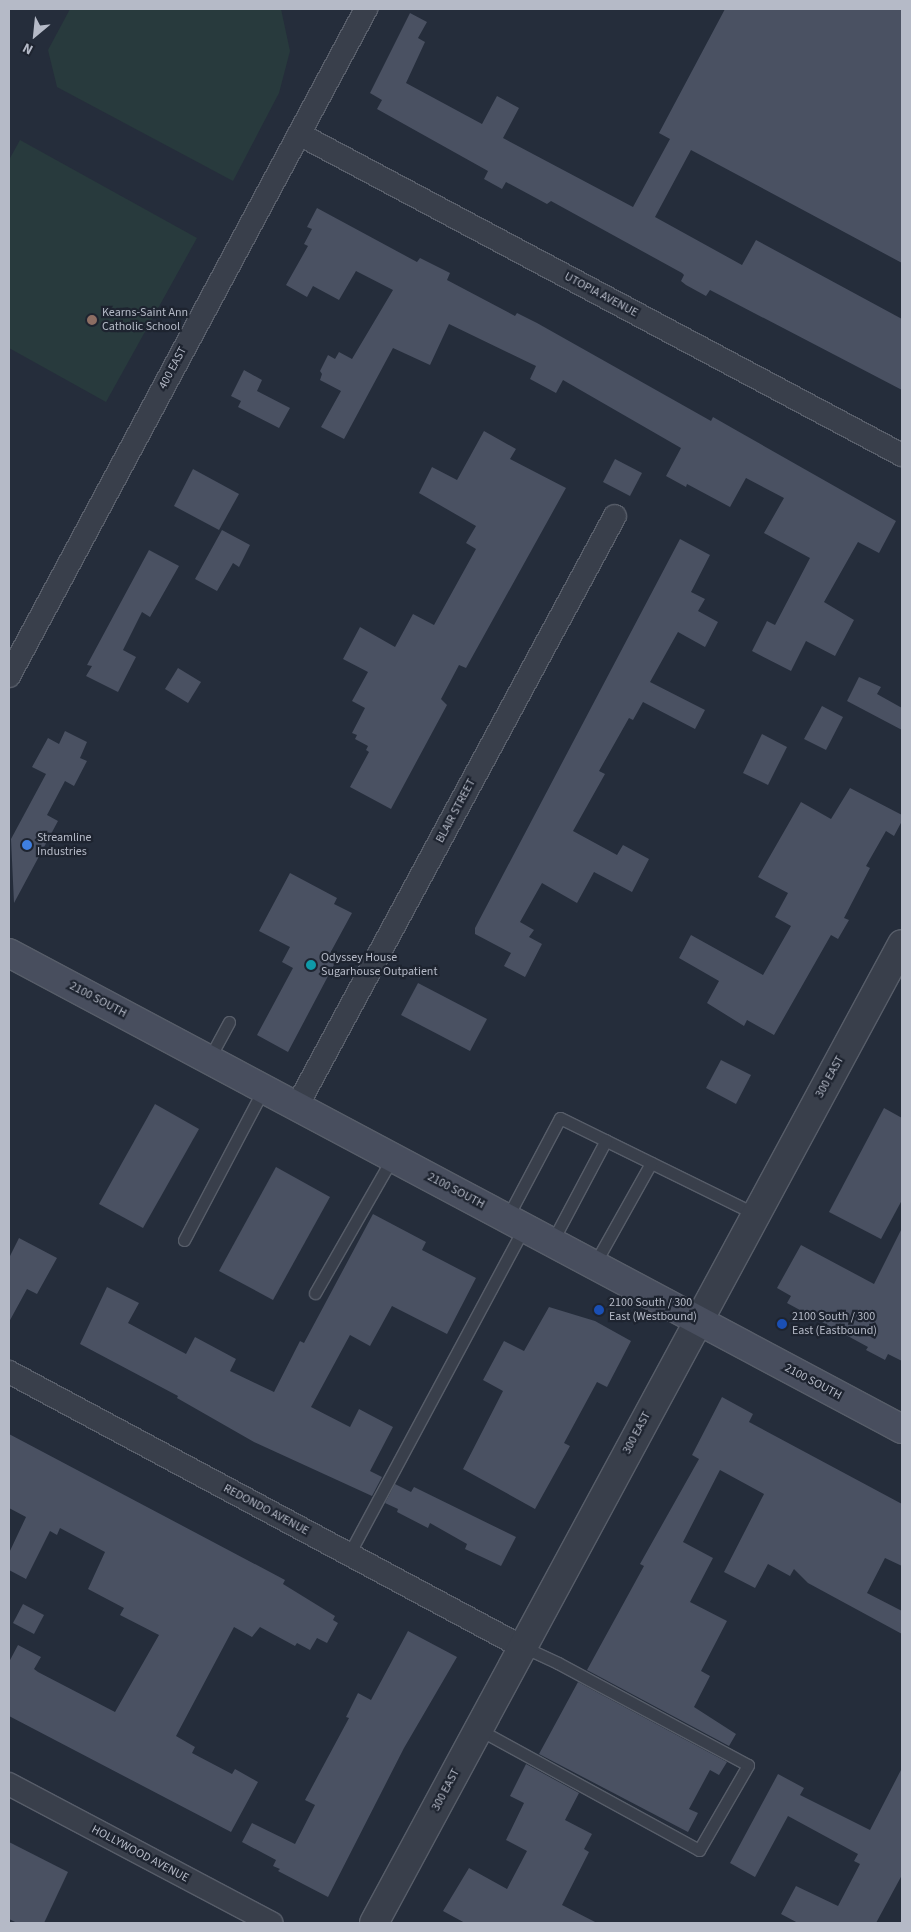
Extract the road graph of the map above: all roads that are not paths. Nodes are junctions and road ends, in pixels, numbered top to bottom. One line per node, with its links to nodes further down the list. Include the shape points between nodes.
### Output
1 (366, 9): 2 (street, 400 EAST)
2 (299, 134): 3 (street, UTOPIA AVENUE); 5 (street, 400 EAST)
3 (902, 455)
4 (615, 516): 11 (street, BLAIR STREET)
5 (9, 676)
6 (902, 944): 15 (street, 300 EAST)
7 (9, 953): 9 (main road, 2100 SOUTH)
8 (229, 1022): 9 (lane)
9 (209, 1059): 10 (main road, 2100 SOUTH)
10 (264, 1088): 11 (main road, 2100 SOUTH); 17 (lane)
11 (298, 1106): 13 (main road, 2100 SOUTH)
12 (606, 1140): 14 (lane); 16 (lane, via 560,1118); 18 (lane)
13 (393, 1157): 16 (main road, 2100 SOUTH); 20 (lane)
14 (651, 1163): 15 (lane); 19 (lane)
15 (755, 1214): 21 (street, 300 EAST)
16 (515, 1223): 18 (main road, 2100 SOUTH); 24 (lane)
17 (184, 1240)
18 (552, 1242): 19 (main road, 2100 SOUTH)
19 (594, 1265): 21 (main road, 2100 SOUTH)
20 (314, 1293)
21 (697, 1320): 23 (main road, 2100 SOUTH); 25 (street, 300 EAST)
22 (9, 1372): 24 (street, REDONDO AVENUE)
23 (902, 1429)
24 (349, 1554): 25 (street, REDONDO AVENUE)
25 (522, 1647): 26 (street, 300 EAST); 26 (lane, via 748,1765 699,1850)
26 (478, 1729): 29 (street, 300 EAST)
27 (9, 1784): 28 (street, HOLLYWOOD AVENUE)
28 (271, 1923)
29 (374, 1923)

